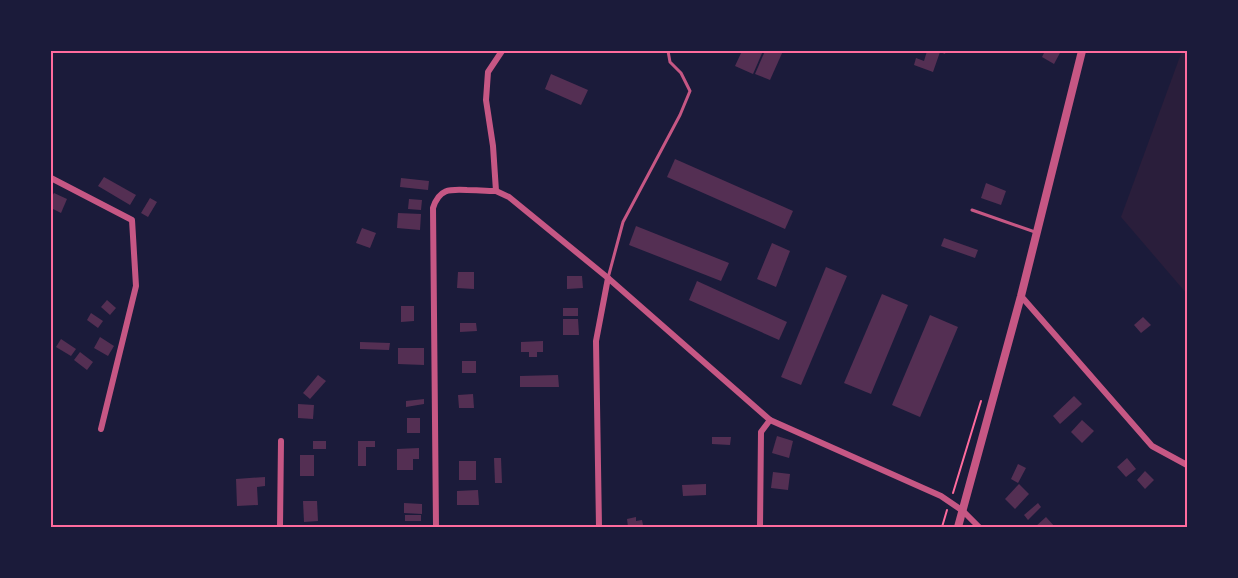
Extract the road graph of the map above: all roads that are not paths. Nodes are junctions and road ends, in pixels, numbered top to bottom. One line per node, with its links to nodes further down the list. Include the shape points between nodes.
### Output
1 (502, 51): 5 (street, via 488,72 486,100)
2 (668, 51): 8 (lane, via 670,62 690,91 623,222)
3 (1082, 51): 7 (street)
4 (51, 178): 11 (street, via 132,220 136,286)
5 (496, 191): 8 (street, via 509,197); 16 (street, via 450,189 440,195 433,208)
6 (972, 210): 7 (lane)
7 (1037, 232): 9 (street)
8 (608, 278): 10 (street); 17 (street, via 596,341)
9 (1021, 296): 13 (street, via 1152,446); 14 (street)
10 (770, 420): 14 (street, via 941,496); 18 (street, via 761,432)
11 (101, 429)
12 (281, 441): 15 (street)
13 (1187, 465)
14 (963, 511): 19 (street); 20 (street)
15 (280, 527)
16 (436, 527)
17 (599, 527)
18 (760, 527)
19 (958, 527)
20 (979, 527)

